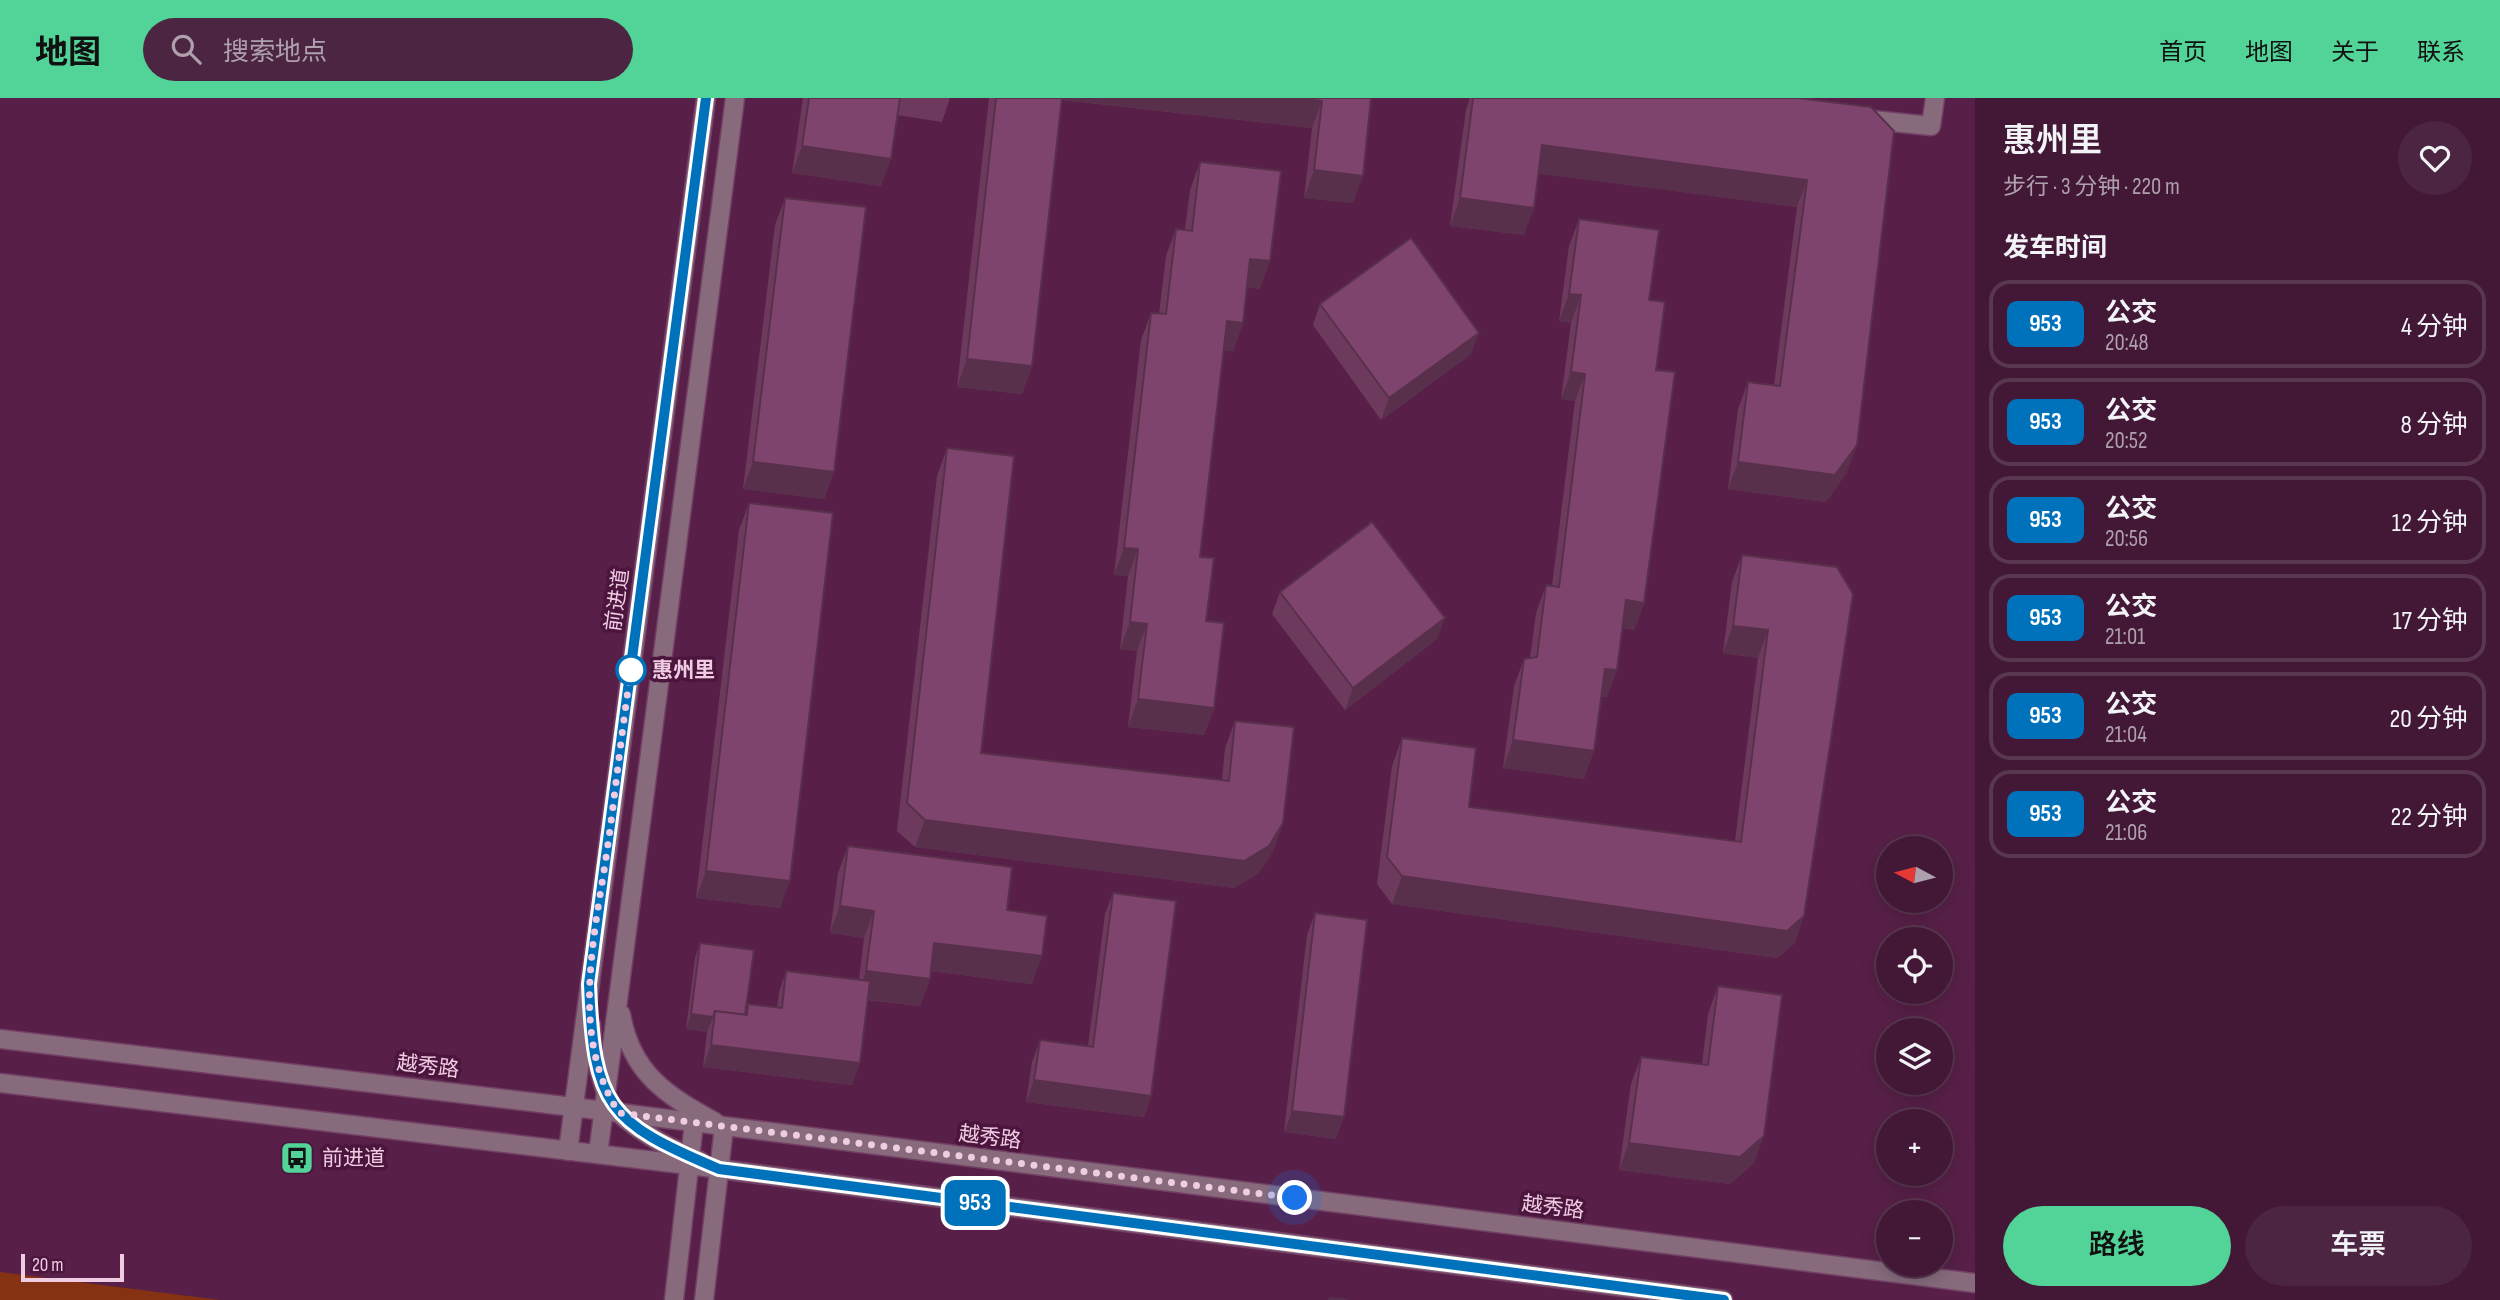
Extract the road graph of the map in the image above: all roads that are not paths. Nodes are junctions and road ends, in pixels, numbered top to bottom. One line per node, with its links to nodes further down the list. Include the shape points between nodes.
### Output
1 (706, 98): 5 (street, 前进道)
2 (736, 98): 6 (street)
3 (1935, 98): 4 (street, via 1931,127)
4 (1840, 117)
5 (589, 984): 9 (street, via 592,1045); 10 (street, 前进道)
6 (620, 985): 9 (street); 12 (street, via 621,1016 638,1065 674,1098)
7 (0, 1039): 10 (street, 越秀路)
8 (0, 1083): 13 (street)
9 (609, 1106): 10 (street, 越秀路); 11 (street, 越秀路); 14 (street); 15 (street)
10 (573, 1107): 13 (street, 前进道)
11 (694, 1123): 12 (street, 越秀路); 15 (street)
12 (724, 1127): 16 (street); 17 (street, 越秀路)
13 (568, 1151): 14 (street)
14 (598, 1154): 15 (street)
15 (689, 1161): 16 (street); 18 (street)
16 (719, 1169): 19 (street); 20 (street)
17 (1975, 1283)
18 (674, 1300)
19 (704, 1300)
20 (1723, 1300)

